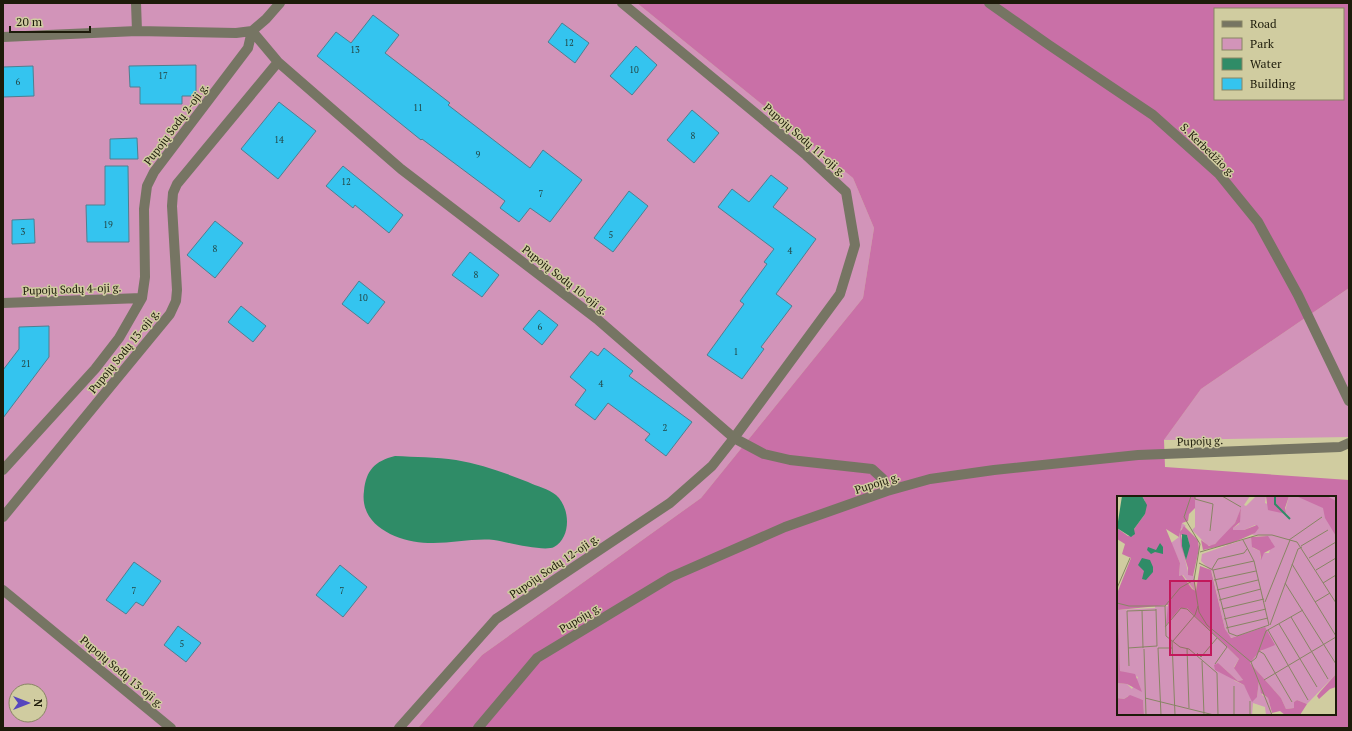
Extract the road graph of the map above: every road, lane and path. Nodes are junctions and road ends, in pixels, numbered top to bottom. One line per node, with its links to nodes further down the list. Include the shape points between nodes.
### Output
1 (136, 3): 5 (street)
2 (280, 3): 6 (street)
3 (622, 3): 12 (street, Pupojų Sodų 11-oji g., via 806,155 846,192 855,245 840,294)
4 (989, 3): 11 (street, S. Kerbedžio g., via 1153,115 1219,174 1258,222 1298,295)
5 (137, 31): 6 (street); 7 (street)
6 (252, 31): 8 (street, Pupojų Sodų 10-oji g.); 9 (street, Pupojų Sodų 2-oji g., via 248,48 154,172 147,186 144,209 145,277)
7 (3, 37)
8 (278, 62): 12 (street, Pupojų Sodų 10-oji g., via 401,169 597,319); 16 (street, Pupojų Sodų 13-oji g., via 177,184 173,193 177,290 176,301 170,314)
9 (142, 298): 10 (street, Pupojų Sodų 4-oji g.); 14 (street, Pupojų Sodų 2-oji g., via 119,338 95,369)
10 (3, 303)
11 (1349, 401)
12 (734, 438): 15 (street, Pupojų Sodų 10-oji g., via 764,454 790,460 872,469 882,479); 19 (street, Pupojų Sodų 12-oji g., via 712,466 670,503 496,620)
13 (1349, 443): 15 (street, Pupojų g., via 1340,447 1146,455 994,470 930,479)
14 (3, 470)
15 (887, 491): 20 (street, Pupojų g., via 785,527 671,577 537,658)
16 (3, 517)
17 (3, 590): 18 (street, Pupojų Sodų 13-oji g.)
18 (171, 728)
19 (400, 728)
20 (478, 728)

